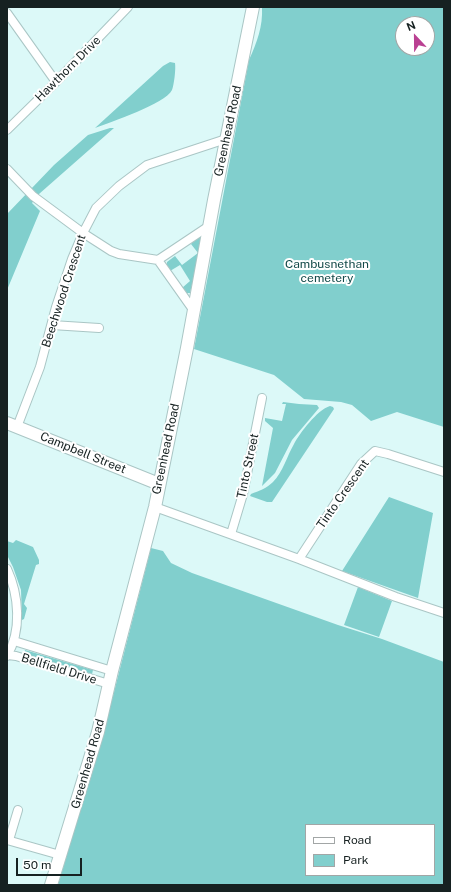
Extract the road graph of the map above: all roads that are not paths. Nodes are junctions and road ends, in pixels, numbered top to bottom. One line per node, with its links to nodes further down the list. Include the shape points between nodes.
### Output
1 (128, 7): 4 (street, Hawthorn Drive)
2 (253, 7): 6 (street, Greenhead Road)
3 (7, 13): 4 (street)
4 (56, 82): 5 (street, Hawthorn Drive)
5 (7, 130)
6 (226, 139): 8 (street, Greenhead Road); 9 (street, Beechwood Crescent, via 147,165 108,195 96,208)
7 (7, 169): 9 (street, via 33,196)
8 (209, 226): 10 (street); 11 (street, Greenhead Road)
9 (83, 233): 10 (street, via 119,254); 12 (street, Beechwood Crescent, via 72,259)
10 (158, 260): 11 (street)
11 (194, 311): 17 (street, Greenhead Road)
12 (52, 325): 13 (street); 15 (street, Beechwood Crescent, via 40,368)
13 (99, 328)
14 (262, 398): 19 (street, Tinto Street, via 243,494)
15 (12, 425): 17 (street, Campbell Street)
16 (444, 472): 20 (street, Tinto Crescent, via 374,451 361,464)
17 (159, 484): 18 (street, Greenhead Road)
18 (155, 507): 19 (street); 25 (street, Greenhead Road)
19 (231, 534): 20 (street)
20 (299, 559): 22 (street)
21 (7, 569): 23 (street, via 17,606)
22 (444, 613)
23 (14, 641): 24 (street); 25 (street, Bellfield Drive)
24 (7, 655): 26 (street, Bellfield Drive)
25 (112, 671): 26 (street, Greenhead Road)
26 (109, 684): 29 (street, Greenhead Road, via 98,732)
27 (18, 810): 28 (street)
28 (8, 840): 29 (street)
29 (60, 855): 30 (street, Greenhead Road)
30 (51, 885)

